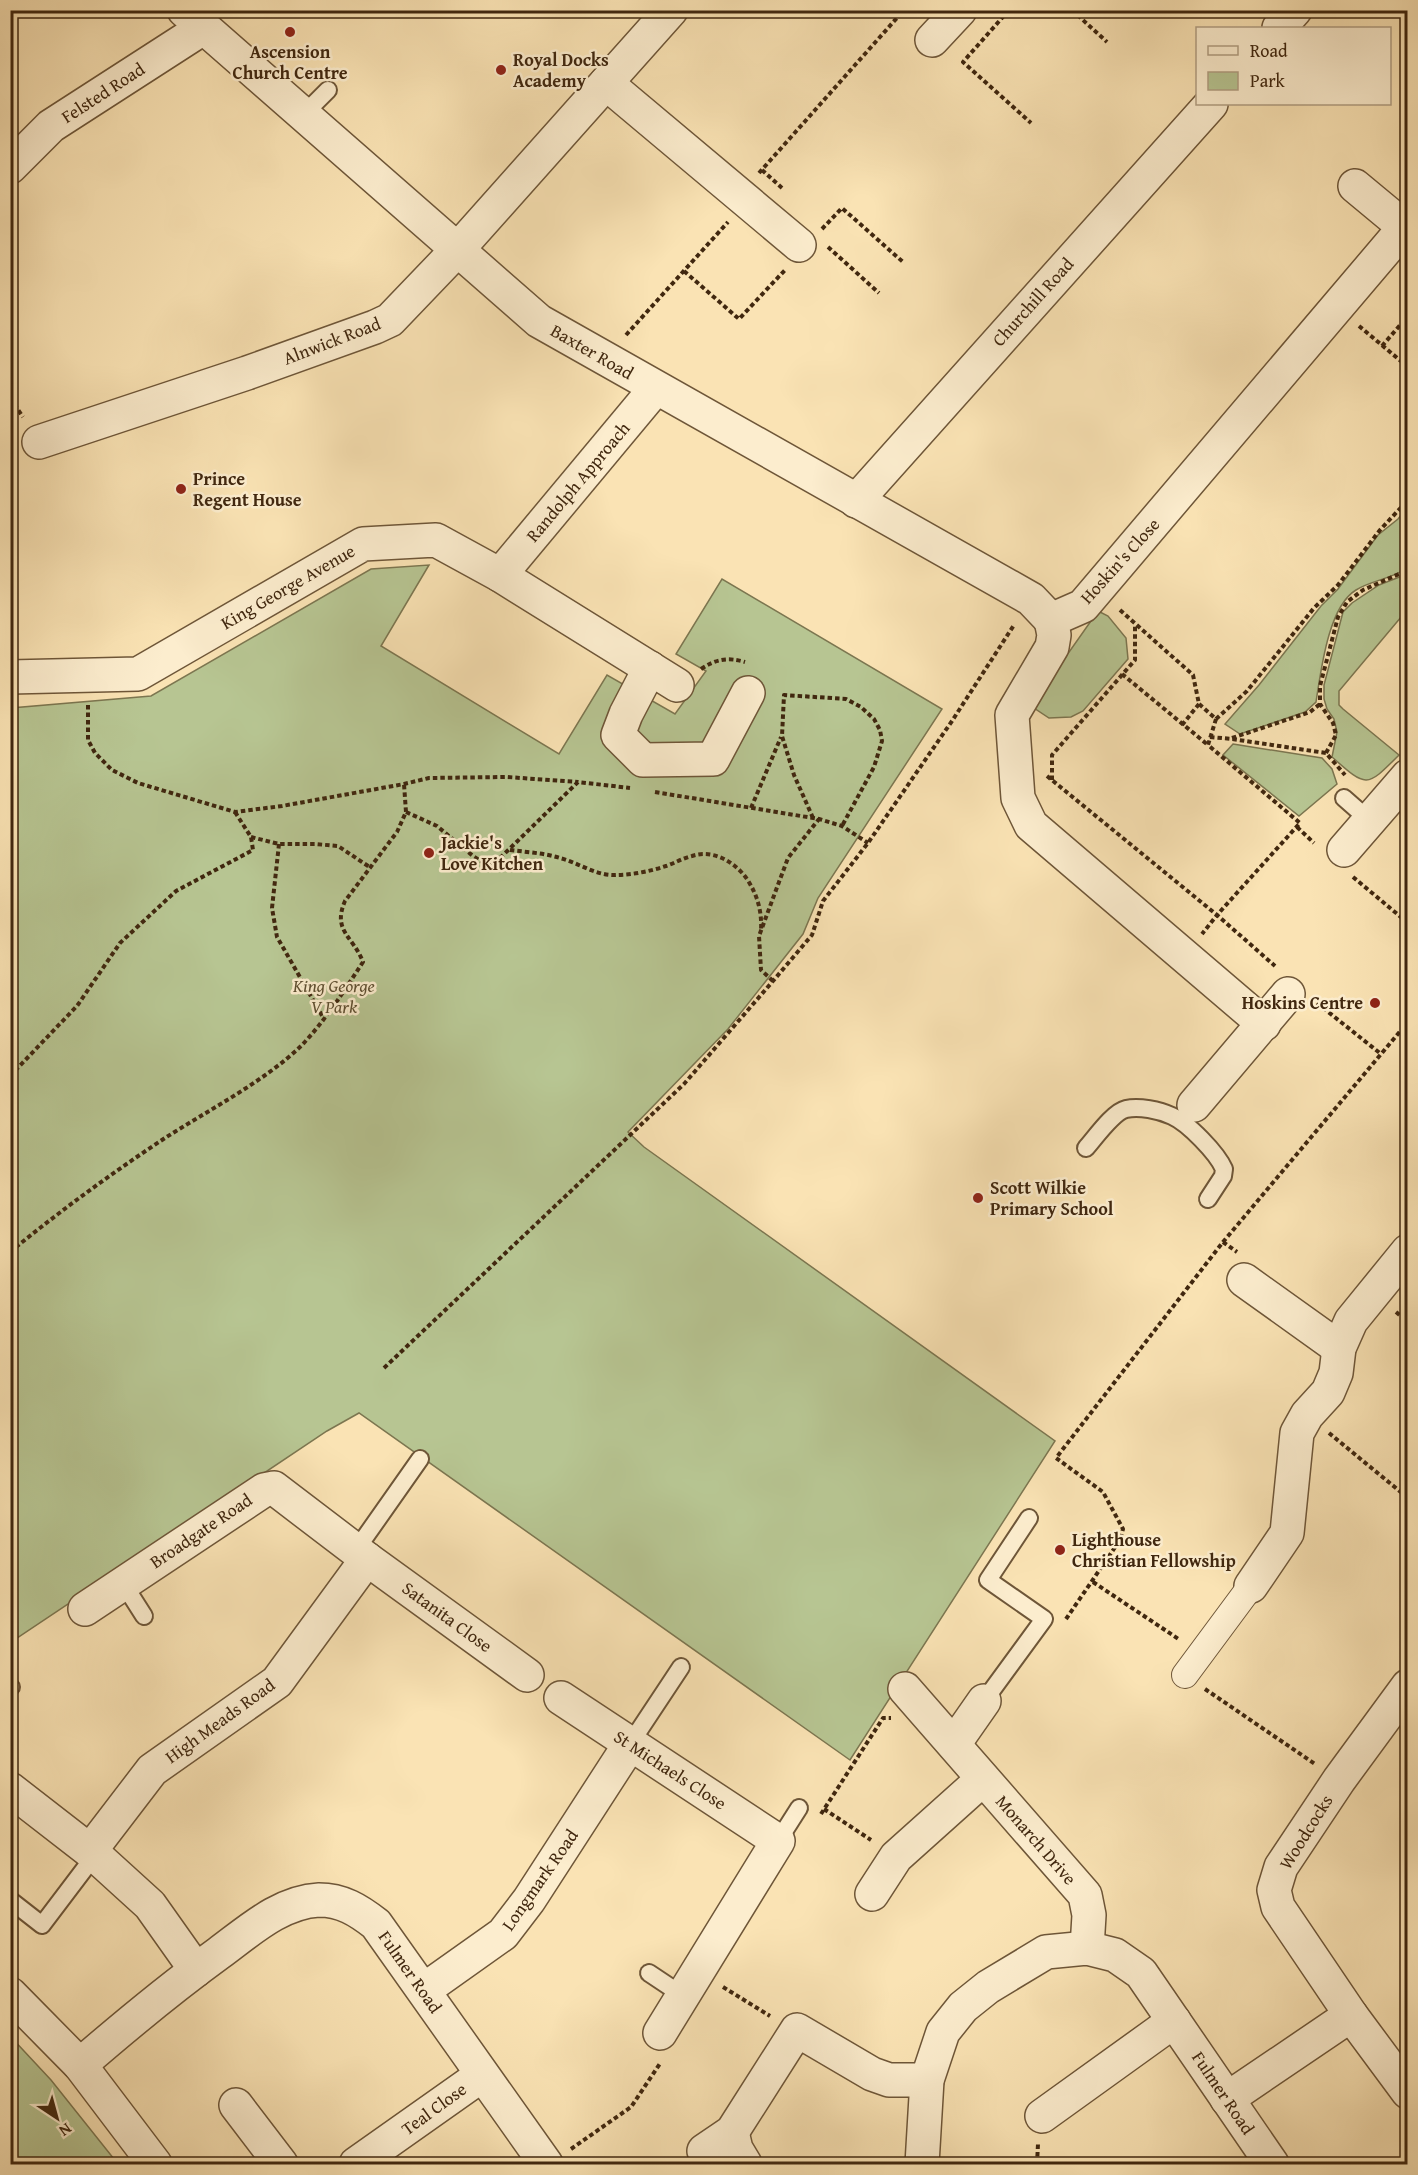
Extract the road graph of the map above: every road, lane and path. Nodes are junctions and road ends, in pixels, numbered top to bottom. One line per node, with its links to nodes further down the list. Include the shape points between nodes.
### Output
1 (671, 10): 10 (street, Alnwick Road)
2 (960, 10): 8 (street)
3 (1009, 10): 14 (path, via 963,62)
4 (1072, 10): 9 (path)
5 (1295, 10): 7 (street)
6 (193, 19): 13 (street, Baxter Road); 15 (street, Felsted Road, via 51,126)
7 (1280, 27)
8 (932, 40)
9 (1107, 42)
10 (606, 83): 19 (street); 20 (street, Alnwick Road)
11 (328, 90): 13 (lane)
12 (1210, 105): 32 (street, Churchill Road)
13 (304, 114): 20 (street, Baxter Road)
14 (1031, 123)
15 (10, 167)
16 (1356, 186): 18 (street, Hoskin's Close)
17 (842, 208): 21 (path)
18 (1406, 228): 24 (street, Hoskin's Close)
19 (811, 244): 23 (path)
20 (458, 249): 29 (street, Baxter Road, via 539,321); 30 (street, Alnwick Road, via 390,320 375,327)
21 (903, 262)
22 (684, 271): 26 (path)
23 (879, 292)
24 (1337, 309): 27 (path); 35 (street, Hoskin's Close)
25 (1407, 316): 27 (path)
26 (739, 319)
27 (1382, 346): 28 (path)
28 (1407, 367)
29 (655, 389): 32 (street, Baxter Road); 34 (street, Randolph Approach)
30 (39, 442)
31 (1407, 500): 46 (path, via 1247,691)
32 (856, 501): 36 (street, Baxter Road)
33 (1407, 570): 45 (path, via 1363,590 1347,602 1338,616 1320,686)
34 (501, 575): 38 (street, King George Avenue); 40 (street, King George Avenue, via 436,540 363,544 138,674)
35 (1096, 590): 36 (street, Hoskin's Close, via 1083,606); 37 (path)
36 (1041, 610): 52 (street, via 1054,635 1052,647 1012,715); 69 (path, via 952,721)
37 (1135, 624): 39 (path, via 1135,660); 44 (path, via 1193,675)
38 (650, 668): 42 (street, King George Avenue); 43 (street, via 618,735 643,760 713,759)
39 (1122, 674): 47 (path); 56 (path, via 1052,755)
40 (87, 675): 41 (street, King George Avenue); 63 (path, via 88,740 112,770 138,783)
41 (10, 677)
42 (677, 685)
43 (748, 693)
44 (1199, 704): 46 (path); 47 (path)
45 (1320, 704): 50 (path, via 1310,712); 53 (path, via 1336,735)
46 (1216, 719): 49 (path)
47 (1182, 725): 51 (path)
48 (782, 736): 62 (path); 65 (path, via 794,775); 67 (path, via 784,695 846,699 874,718 882,741 874,766)
49 (1210, 737): 50 (path); 51 (path)
50 (1232, 739): 53 (path)
51 (1208, 745): 74 (path, via 1300,823)
52 (1013, 749): 56 (path); 80 (street, via 1018,798 1031,825)
53 (1326, 753): 55 (path)
54 (1407, 776): 66 (street)
55 (1346, 777)
56 (1052, 781): 74 (path)
57 (578, 782): 58 (path, via 507,777 429,778); 59 (path); 71 (path)
58 (404, 784): 63 (path); 64 (path)
59 (640, 790)
60 (651, 792): 62 (path)
61 (1344, 798): 66 (lane)
62 (751, 808): 65 (path)
63 (236, 812): 68 (path)
64 (406, 812): 71 (path, via 437,826 487,865); 73 (path)
65 (816, 818): 67 (path); 75 (path, via 788,858)
66 (1369, 820): 72 (street)
67 (842, 826): 69 (path)
68 (252, 837): 70 (path); 82 (path, via 253,850 176,891 120,943 77,1006)
69 (868, 843): 76 (path, via 823,901 812,935)
70 (279, 844): 73 (path, via 338,846); 78 (path, via 272,908 277,937)
71 (509, 850): 75 (path, via 559,857 600,874 618,875 704,853 718,856 745,876 755,892)
72 (1344, 850)
73 (371, 868): 78 (path, via 345,901 340,914 341,926 363,962)
74 (1217, 915): 77 (path)
75 (761, 932): 76 (path, via 761,970)
76 (773, 981): 90 (path, via 684,1084)
77 (1293, 987): 80 (street); 81 (path)
78 (324, 1019): 86 (path, via 300,1047 260,1078 163,1139)
79 (1407, 1022): 81 (path)
80 (1264, 1024): 83 (street)
81 (1381, 1054): 95 (path, via 1223,1242 1056,1458 1103,1492 1122,1529)
82 (10, 1076)
83 (1187, 1114): 84 (lane, via 1173,1116 1148,1109 1125,1109); 85 (lane, via 1224,1169)
84 (1086, 1148)
85 (1208, 1198)
86 (10, 1251)
87 (1407, 1251): 89 (street, via 1351,1321)
88 (1244, 1280): 89 (street)
89 (1339, 1348): 91 (street, via 1336,1373 1328,1392)
90 (384, 1368)
91 (1307, 1415): 93 (path); 99 (street, via 1298,1433 1287,1533)
92 (420, 1459): 96 (lane)
93 (1407, 1498)
94 (1029, 1518): 108 (lane, via 988,1580 1044,1619)
95 (1120, 1540)
96 (361, 1554): 98 (street, Broadgate Road, via 274,1488 264,1490); 104 (street, Satanita Close); 117 (street, High Meads Road, via 277,1682 152,1770)
97 (1093, 1582): 102 (path)
98 (123, 1583): 100 (street, Broadgate Road); 101 (lane)
99 (1251, 1586): 102 (street)
100 (85, 1609)
101 (144, 1616)
102 (1200, 1653): 105 (street)
103 (681, 1667): 110 (lane)
104 (526, 1675)
105 (1185, 1675): 112 (path)
106 (905, 1689): 111 (street, Monarch Drive); 118 (path, via 895,1707 896,1715 883,1718 824,1809)
107 (561, 1698): 110 (street, St Michaels Close)
108 (984, 1701): 111 (street)
109 (1402, 1705): 128 (street, Woodcocks, via 1339,1780 1281,1868 1274,1890 1278,1908)
110 (630, 1744): 116 (street, St Michaels Close); 125 (street, Longmark Road, via 503,1934)
111 (954, 1744): 113 (street, Monarch Drive)
112 (1322, 1769)
113 (983, 1779): 118 (street); 121 (street, Monarch Drive, via 1085,1895 1089,1915)
114 (10, 1789): 117 (street)
115 (799, 1808): 116 (lane)
116 (778, 1841): 127 (street)
117 (93, 1853): 120 (lane, via 42,1925); 122 (street, via 150,1905)
118 (896, 1857): 119 (street)
119 (872, 1894)
120 (10, 1900)
121 (1087, 1948): 129 (street, Fulmer Road, via 1115,1955 1141,1973); 134 (street, Fulmer Road, via 1046,1952 971,2000 943,2032)
122 (196, 1970): 125 (street, Fulmer Road, via 272,1915 317,1900 339,1901 376,1924); 132 (street, Fulmer Road)
123 (649, 1973): 127 (lane)
124 (718, 1984): 130 (path)
125 (424, 1990): 133 (street, Fulmer Road)
126 (10, 1994): 132 (street)
127 (682, 1995): 131 (street)
128 (1351, 2015): 135 (street, Woodcocks); 136 (street)
129 (1174, 2021): 136 (street, Fulmer Road); 138 (street)
130 (797, 2030): 134 (street, via 872,2074 889,2080); 139 (street)
131 (662, 2045): 141 (path, via 631,2107)
132 (80, 2065): 142 (street)
133 (482, 2074): 141 (street, Fulmer Road); 144 (street, Teal Close)
134 (927, 2080): 146 (street, Fulmer Road)
135 (1407, 2092)
136 (1227, 2099): 147 (street, Fulmer Road)
137 (236, 2104): 143 (street)
138 (1042, 2116)
139 (732, 2132): 140 (street); 145 (street)
140 (704, 2151)
141 (556, 2159)
142 (155, 2164)
143 (281, 2164)
144 (356, 2164)
145 (745, 2164)
146 (922, 2164)
147 (1272, 2164)

